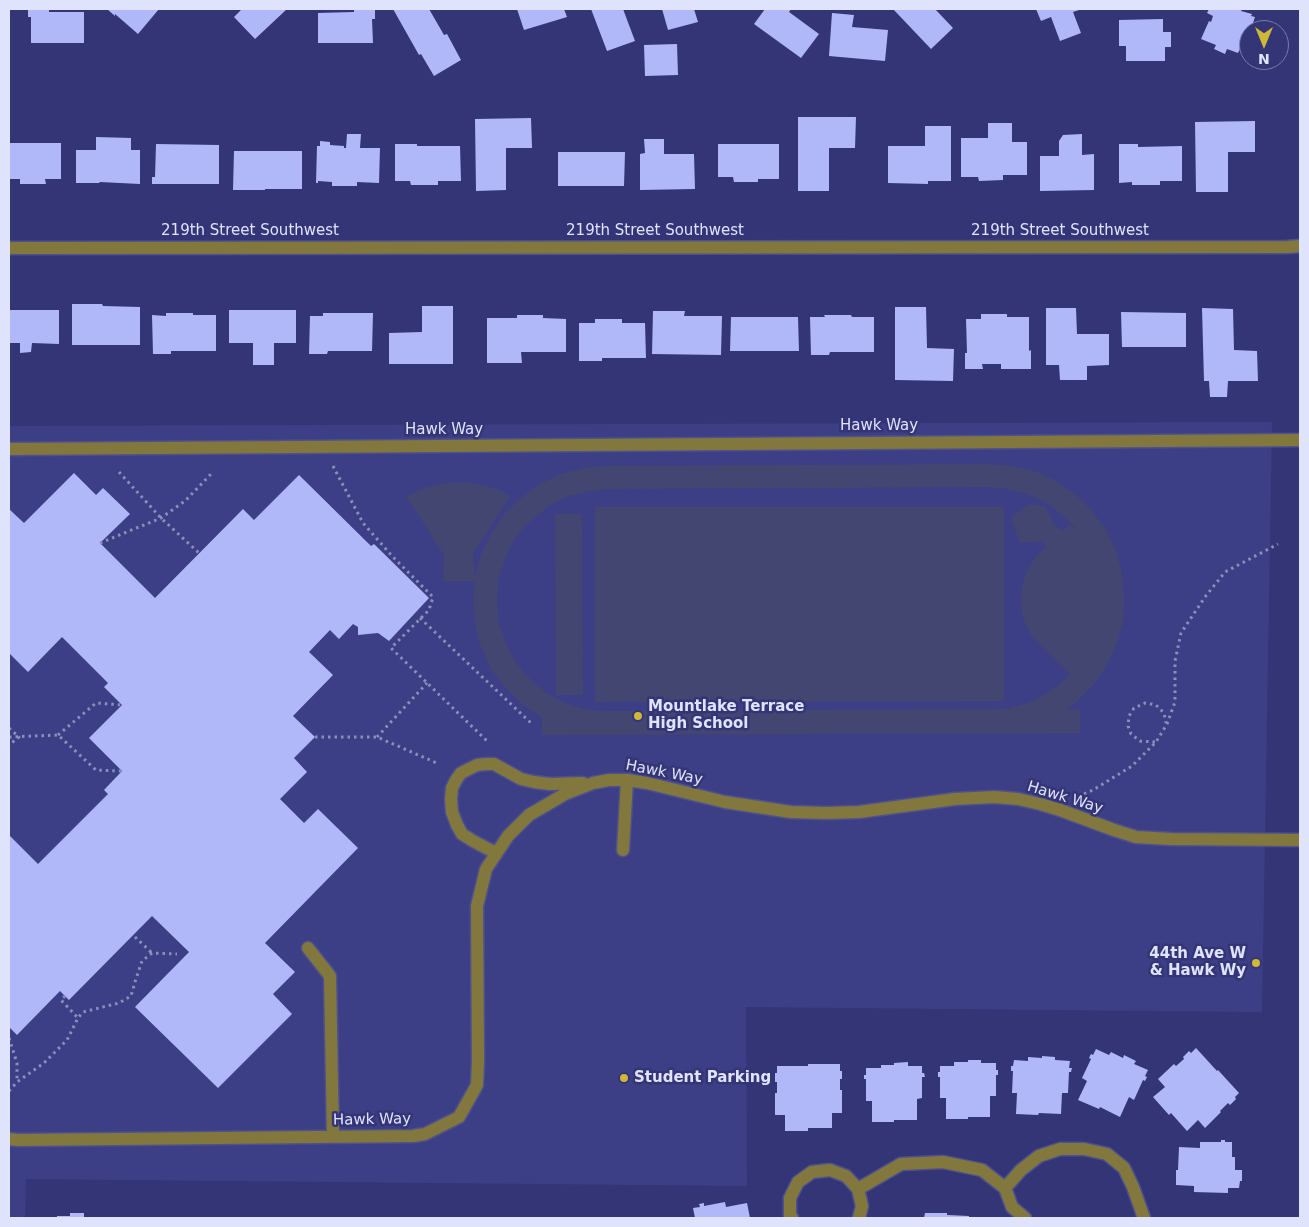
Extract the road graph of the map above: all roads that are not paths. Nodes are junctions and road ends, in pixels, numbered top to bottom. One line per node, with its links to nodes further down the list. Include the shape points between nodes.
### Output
1 (1300, 246): 2 (street, 219th Street Southwest)
2 (9, 248)
3 (1300, 440): 4 (street, Hawk Way)
4 (9, 449)
5 (627, 780): 6 (street, Hawk Way); 7 (street, Hawk Way, via 725,802 791,812 859,812 994,797 1040,804 1136,837); 8 (street)
6 (593, 783): 9 (street, Hawk Way, via 565,794 529,815); 9 (street, via 534,782 520,779 494,764 477,765 461,773 452,788 451,799 457,825 462,834)
7 (1300, 840)
8 (623, 850)
9 (496, 853): 11 (street, Hawk Way, via 486,869 477,906 478,1085 458,1117 424,1134)
10 (308, 948): 11 (street, via 330,976)
11 (333, 1137): 12 (street, Hawk Way)
12 (9, 1139)
13 (1005, 1188): 14 (street, via 982,1170 943,1162 901,1164); 17 (street, via 1012,1206); 18 (street, via 1039,1156 1060,1149 1084,1149 1107,1154 1124,1168)
14 (858, 1189): 15 (street, via 846,1176 830,1170 812,1172 798,1182 790,1198); 16 (street, via 862,1206)
15 (792, 1218)
16 (859, 1218)
17 (1025, 1218)
18 (1144, 1218)

